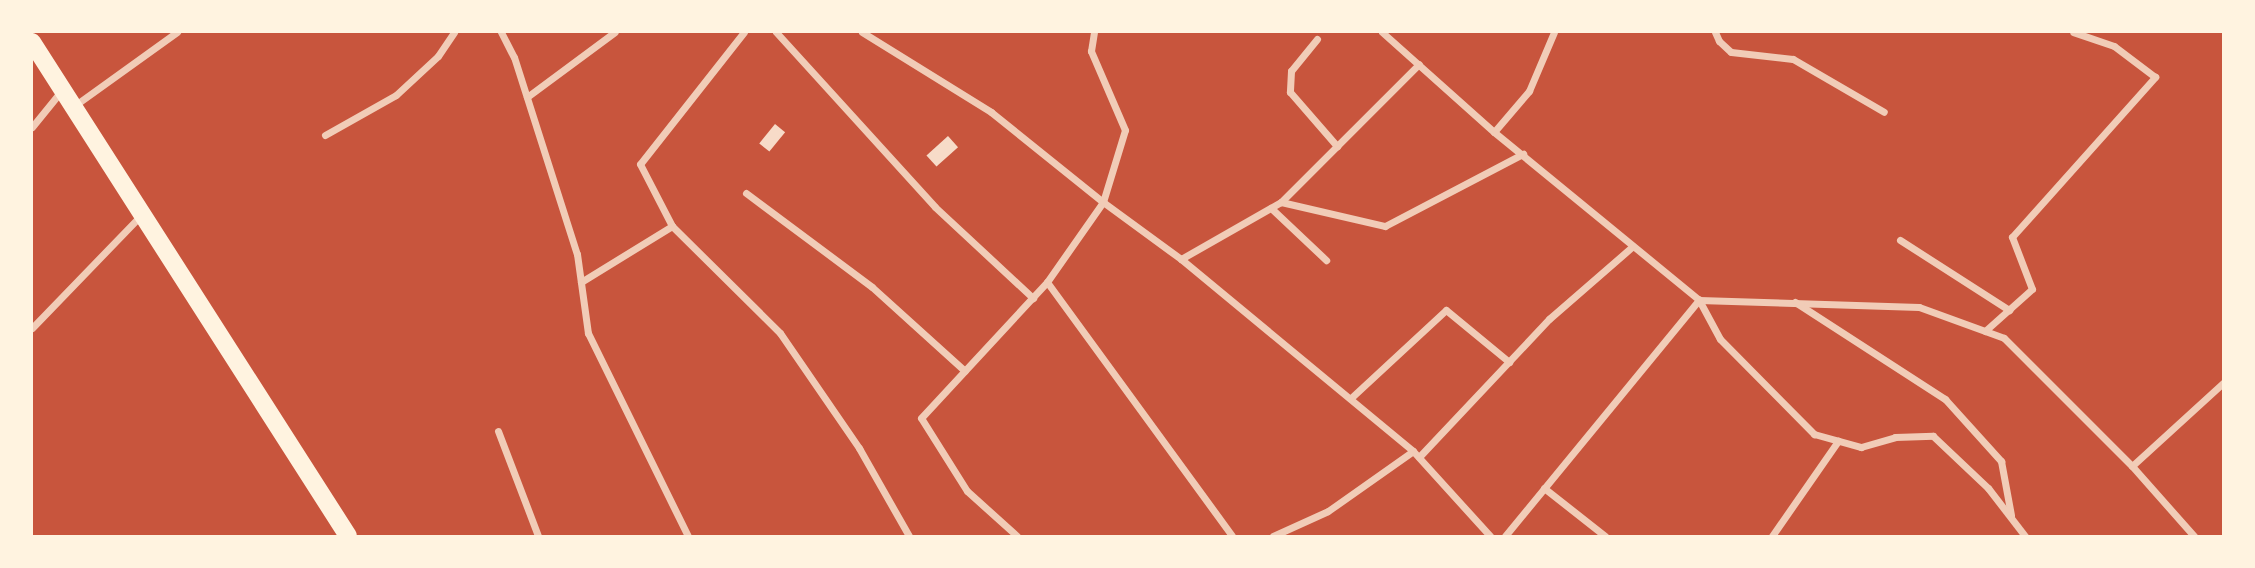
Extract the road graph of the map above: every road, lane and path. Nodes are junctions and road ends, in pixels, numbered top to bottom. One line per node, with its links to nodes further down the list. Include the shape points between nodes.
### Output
1 (177, 32): 18 (street)
2 (454, 32): 22 (street, via 438,56 396,95)
3 (501, 32): 17 (street)
4 (615, 32): 17 (street)
5 (744, 32): 30 (street, via 640,164)
6 (776, 32): 37 (street, via 934,207)
7 (862, 32): 26 (street, via 991,112)
8 (1094, 32): 26 (street, via 1091,51 1125,130)
9 (1382, 32): 15 (street)
10 (1554, 32): 21 (street, via 1529,92)
11 (1716, 32): 19 (street, via 1731,52 1793,59)
12 (2073, 32): 40 (street, via 2114,46 2155,77 2012,237 2032,289)
13 (1317, 39): 23 (street, via 1291,71 1290,92)
14 (32, 42): 16 (highway)
15 (1419, 64): 21 (street); 23 (street)
16 (62, 90): 18 (highway); 20 (street)
17 (527, 97): 35 (street, via 577,254)
18 (73, 107): 29 (highway)
19 (1884, 112)
20 (32, 127)
21 (1494, 132): 24 (street)
22 (325, 135)
23 (1337, 146): 27 (street)
24 (1523, 154): 27 (street, via 1385,226); 32 (street)
25 (746, 192): 44 (street, via 872,287)
26 (1103, 202): 33 (street); 36 (street)
27 (1281, 202): 28 (street)
28 (1271, 208): 33 (street); 34 (street)
29 (142, 214): 41 (street); 53 (highway)
30 (671, 226): 35 (street); 56 (street, via 780,333 859,449)
31 (1900, 240): 40 (street)
32 (1633, 246): 38 (street); 43 (street, via 1549,319)
33 (1181, 259): 46 (street)
34 (1326, 260)
35 (581, 282): 55 (street, via 588,333)
36 (1047, 282): 37 (street); 58 (street)
37 (1033, 298): 44 (street)
38 (1699, 300): 39 (street); 48 (street, via 1729,349 1814,434); 51 (street)
39 (1794, 302): 42 (street, via 1919,307); 52 (street, via 1945,399 2001,461)
40 (2009, 310): 42 (street)
41 (32, 328)
42 (1985, 331): 50 (street, via 2004,338)
43 (1508, 362): 46 (street, via 1446,310); 49 (street)
44 (965, 371): 57 (street, via 921,418 967,491)
45 (2224, 382): 50 (street)
46 (1352, 397): 49 (street)
47 (498, 431): 54 (street)
48 (1838, 441): 52 (street, via 1861,447 1895,437 1933,436 1988,488); 63 (street)
49 (1416, 454): 59 (street, via 1328,511); 60 (street)
50 (2132, 466): 65 (street)
51 (1545, 488): 61 (street); 62 (street)
52 (2012, 519): 64 (street)
53 (348, 537)
54 (538, 537)
55 (688, 537)
56 (909, 537)
57 (1017, 537)
58 (1232, 537)
59 (1273, 537)
60 (1490, 537)
61 (1505, 537)
62 (1605, 537)
63 (1772, 537)
64 (2025, 537)
65 (2194, 537)

